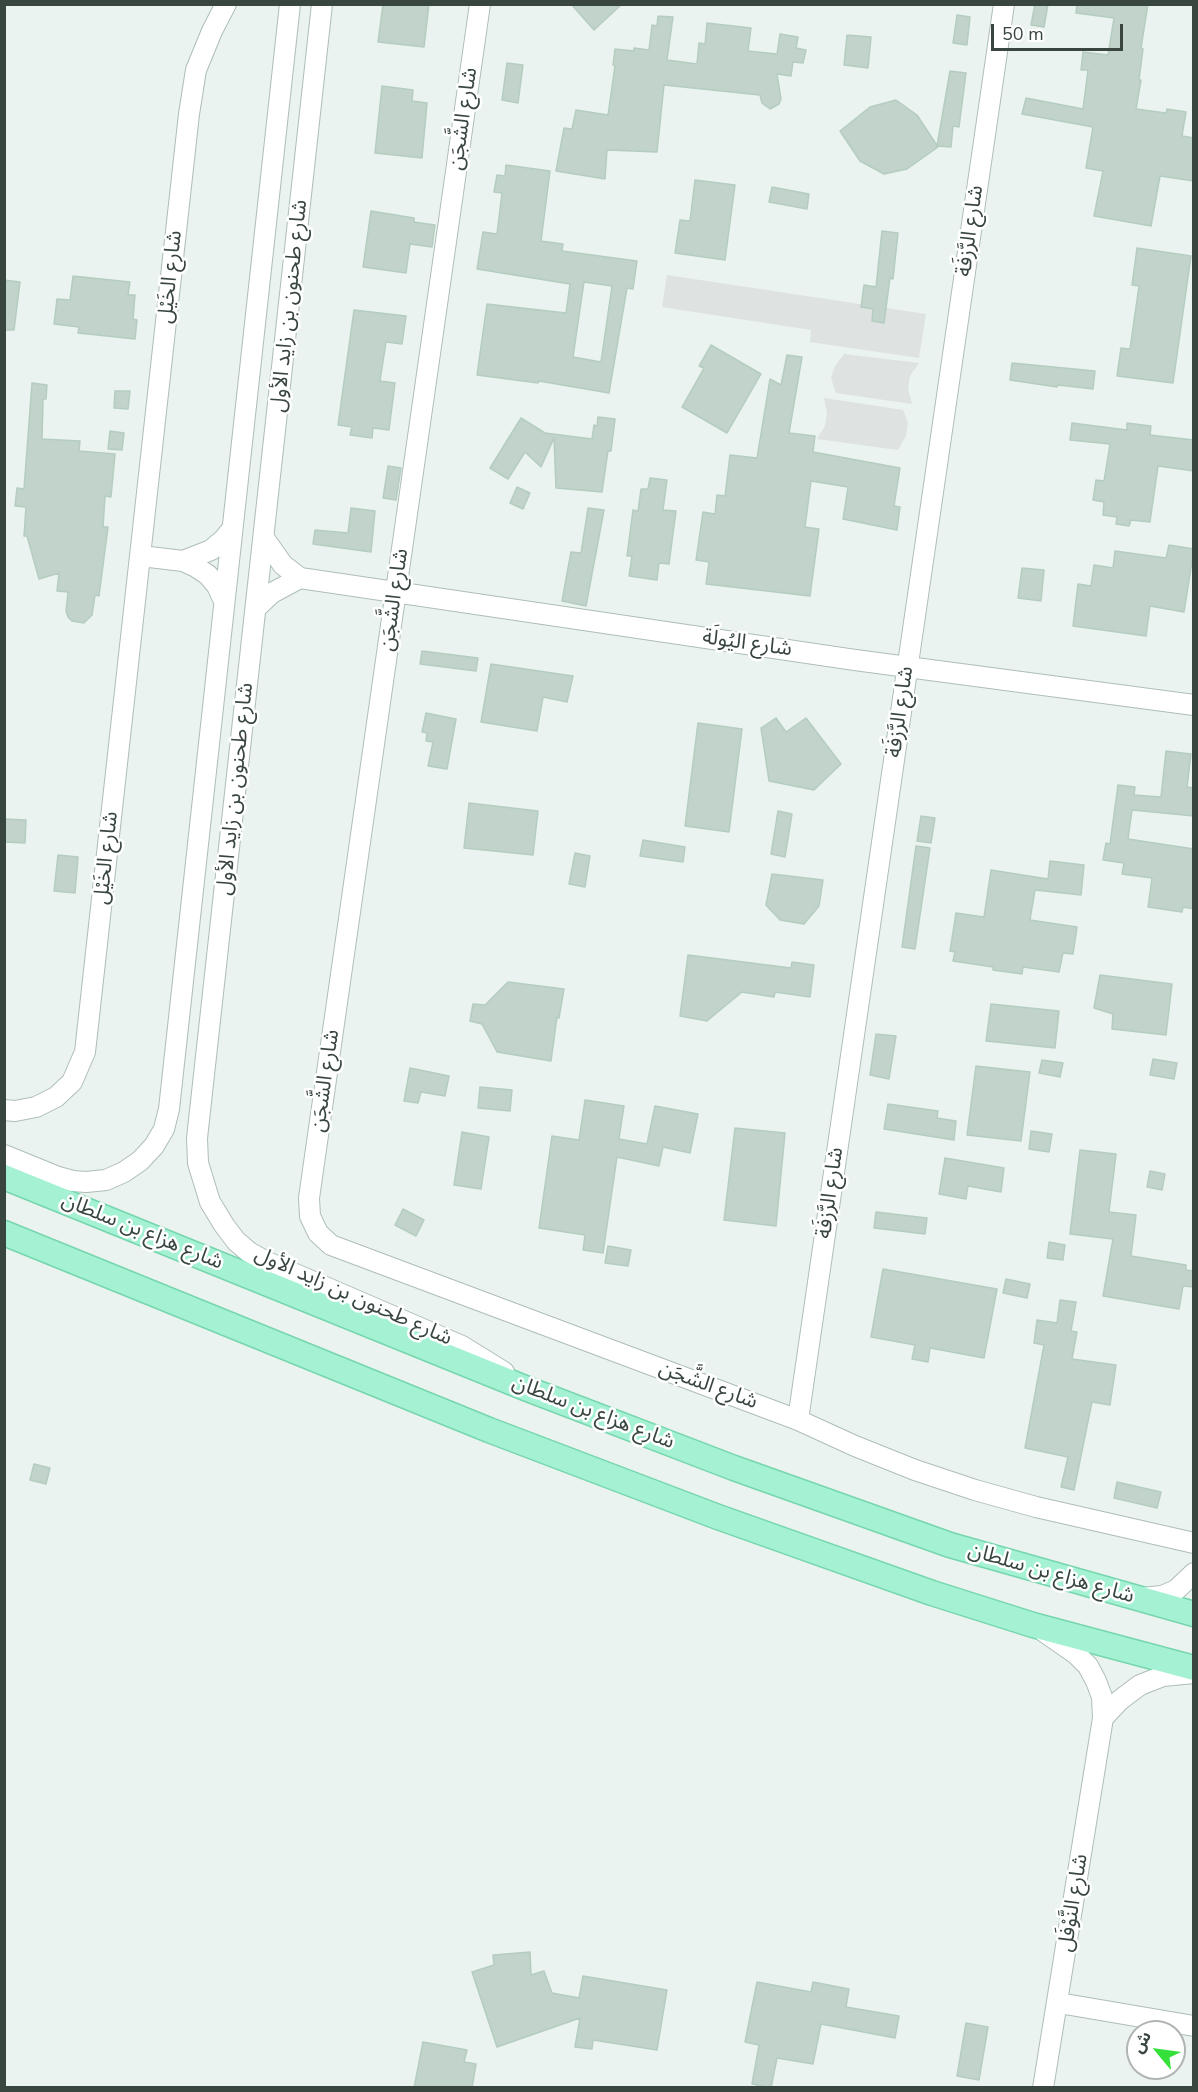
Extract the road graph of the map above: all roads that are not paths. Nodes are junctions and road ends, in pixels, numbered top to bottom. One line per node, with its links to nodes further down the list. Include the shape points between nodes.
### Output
1 (226, 4): 8 (street, شارع الخَيْل, via 196,70 192,94)
2 (290, 4): 6 (street, شارع طحنون بن زايد الأول)
3 (322, 4): 7 (street, شارع طحنون بن زايد الأول)
4 (480, 4): 11 (street, شارع الشَّجَن)
5 (1004, 4): 14 (street, شارع الرَّزفَة)
6 (232, 529): 9 (street, via 211,550); 12 (street, شارع طحنون بن زايد الأول)
7 (264, 538): 10 (street, via 283,565); 13 (street, شارع طحنون بن زايد الأول)
8 (141, 556): 9 (street); 16 (street, شارع الخَيْل, via 85,1052 72,1082 56,1097 36,1107)
9 (183, 561): 12 (street, via 208,575)
10 (300, 578): 11 (street, شارع اليُولَة); 13 (street)
11 (396, 592): 14 (street, شارع اليُولَة); 21 (street, شارع الشَّجَن, via 309,1198 310,1216 318,1233 339,1249)
12 (223, 599): 17 (street, شارع طحنون بن زايد الأول, via 172,1089 164,1129 141,1161 106,1180 73,1181)
13 (256, 607): 20 (street, شارع طحنون بن زايد الأول, via 197,1138 203,1182 224,1225 249,1252 462,1346)
14 (908, 667): 15 (street, شارع اليُولَة); 21 (street, شارع الرَّزفَة)
15 (1194, 705)
16 (4, 1110)
17 (4, 1155)
18 (4, 1177): 20 (main road, شارع هزاع بن سلطان)
19 (4, 1233): 26 (main road, via 489,1430 718,1517)
20 (525, 1388): 24 (main road, شارع هزاع بن سلطان, via 950,1545)
21 (798, 1420): 22 (street, شارع الشَّجَن, via 905,1466 975,1490)
22 (1194, 1543)
23 (1194, 1573): 24 (street, via 1176,1590 1162,1596)
24 (1134, 1598): 25 (main road, شارع هزاع بن سلطان)
25 (1194, 1614)
26 (1033, 1625): 27 (main road); 29 (street, شارع النَّوْفَل, via 1088,1666 1102,1697)
27 (1194, 1668)
28 (1194, 1673): 29 (street, via 1163,1676 1140,1685)
29 (1103, 1718): 30 (street, شارع النَّوْفَل)
30 (1059, 2003): 31 (street); 32 (street, شارع النَّوْفَل)
31 (1194, 2026)
32 (1043, 2088)

